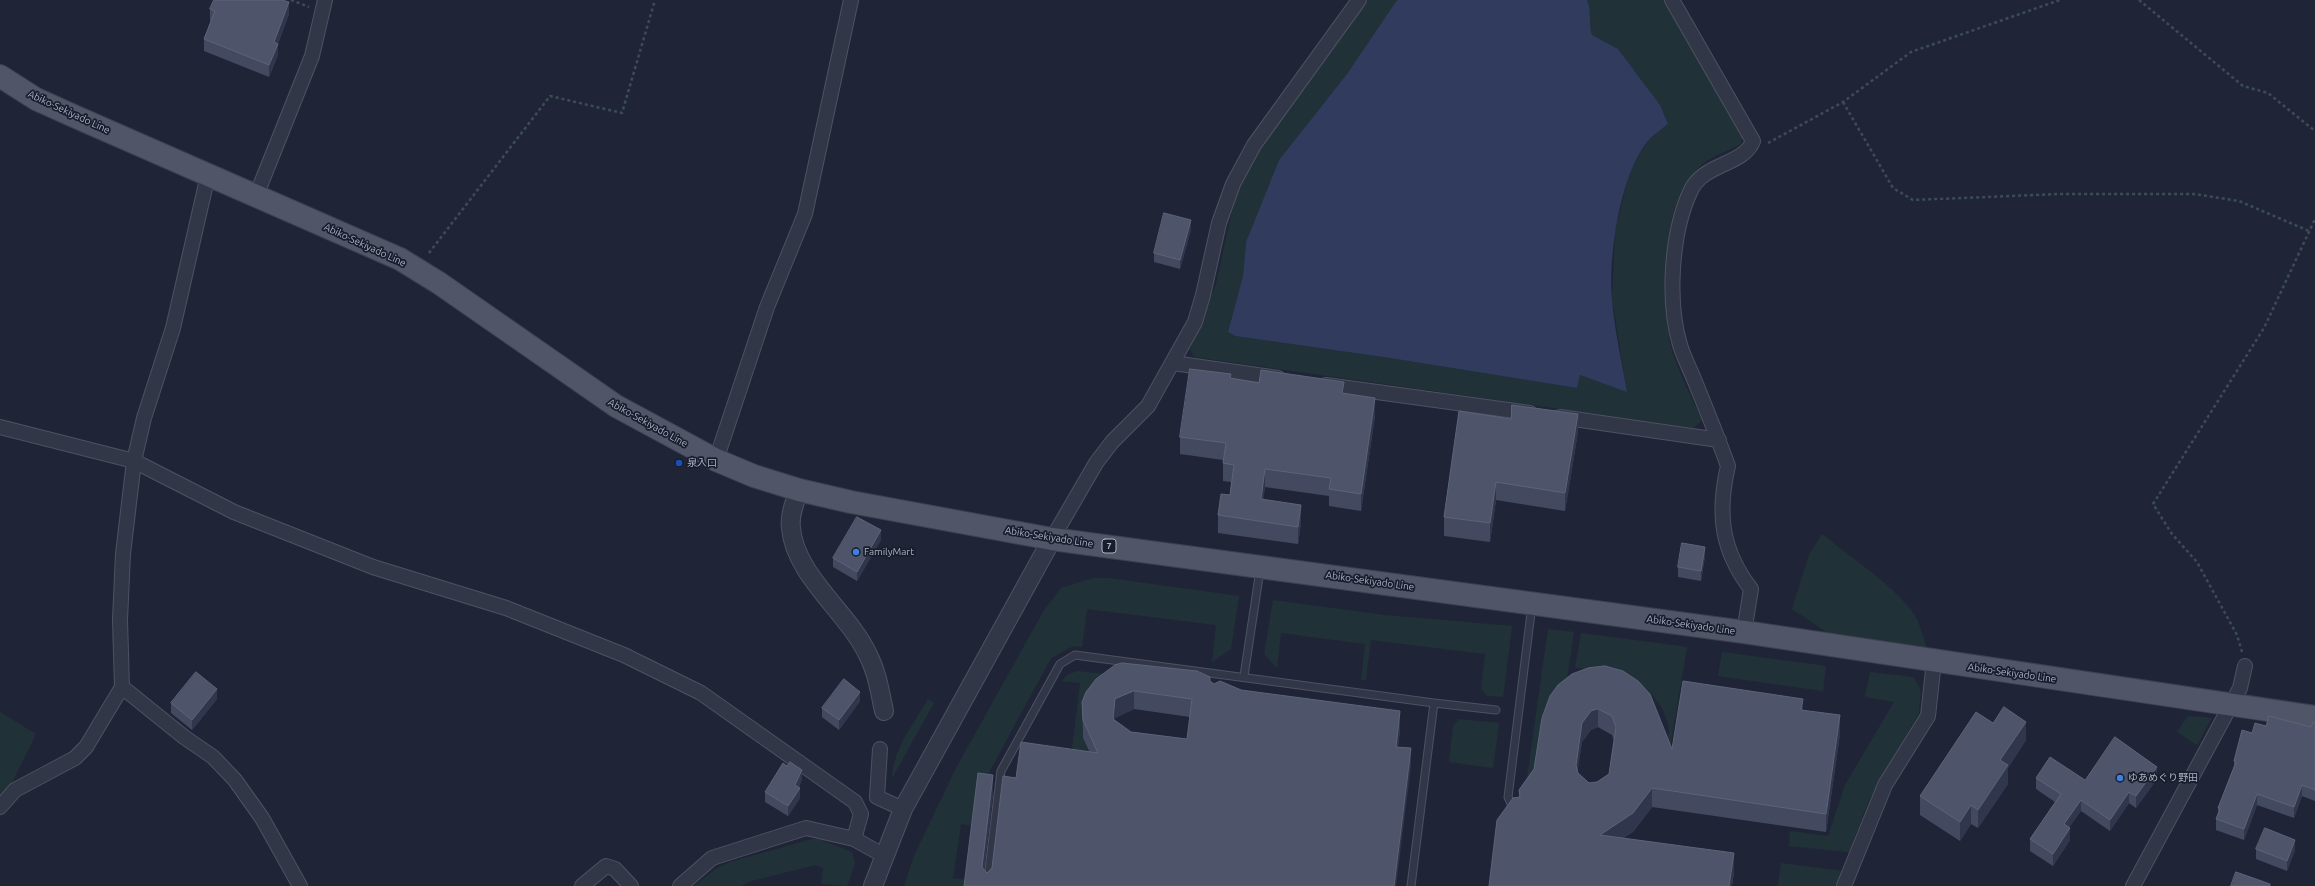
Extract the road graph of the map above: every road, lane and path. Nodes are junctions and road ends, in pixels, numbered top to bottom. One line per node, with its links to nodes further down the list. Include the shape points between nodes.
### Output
1 (325, 0): 13 (street, via 312,56)
2 (656, 0): 16 (path, via 622,113 550,96)
3 (851, 0): 22 (street, via 805,214 767,308)
4 (1359, 0): 17 (street, via 1254,145 1233,184 1219,223 1195,322)
5 (1672, 0): 11 (street, via 1752,136)
6 (2060, 0): 9 (path, via 1911,52)
7 (2139, 0): 10 (path, via 2243,86 2268,93)
8 (0, 76): 12 (main road, Abiko-Sekiyado Line / 7, via 36,99)
9 (1842, 102): 11 (path, via 1767,144); 15 (path, via 1893,188 1913,200 2058,194 2194,194 2239,201)
10 (2315, 131)
11 (1751, 146): 21 (street, via 1746,152 1710,170 1700,178 1692,189 1675,239 1672,292 1680,344)
12 (208, 175): 13 (main road, Abiko-Sekiyado Line / 7); 23 (street, via 173,328 144,418)
13 (256, 196): 16 (main road, Abiko-Sekiyado Line / 7, via 400,259)
14 (2315, 219): 15 (path)
15 (2309, 231): 30 (path, via 2264,328 2153,504 2172,534 2197,562 2237,635)
16 (416, 269): 22 (main road, Abiko-Sekiyado Line / 7, via 616,406)
17 (1173, 363): 18 (street); 25 (street, via 1148,406 1112,442 1096,463)
18 (1292, 380)
19 (1316, 383): 21 (street)
20 (0, 426): 23 (street)
21 (1719, 440): 28 (street, via 1728,466 1724,484 1722,524 1733,563 1751,589)
22 (716, 460): 24 (main road, Abiko-Sekiyado Line / 7, via 754,476)
23 (134, 461): 34 (street, via 123,554 120,620); 44 (street, via 234,512 373,567 506,608 624,655 701,693 854,802 861,814)
24 (799, 490): 25 (main road, Abiko-Sekiyado Line / 7); 38 (street, via 790,528 795,547 804,564 853,629 869,655)
25 (1052, 539): 26 (main road, Abiko-Sekiyado Line / 7); 42 (street)
26 (1261, 566): 27 (main road, Abiko-Sekiyado Line / 7); 32 (lane)
27 (1532, 603): 28 (main road, Abiko-Sekiyado Line / 7); 43 (lane, via 1508,797)
28 (1744, 632): 29 (main road, Abiko-Sekiyado Line / 7)
29 (1934, 661): 36 (main road, Abiko-Sekiyado Line / 7); 53 (street, via 1928,716 1885,785)
30 (2245, 666): 36 (street, via 2240,688)
31 (1219, 673): 32 (lane); 33 (lane); 51 (lane, via 1075,656 1060,664 1001,771)
32 (1244, 676): 35 (lane)
33 (1217, 681)
34 (122, 687): 41 (street, via 86,747 75,758 15,790); 46 (street, via 213,757 235,780 262,818)
35 (1434, 703): 37 (lane); 52 (lane)
36 (2231, 705): 39 (main road, Abiko-Sekiyado Line / 7); 54 (street)
37 (1496, 710)
38 (884, 711)
39 (2315, 717)
40 (880, 749): 42 (street, via 877,797)
41 (0, 807)
42 (903, 809): 45 (street)
43 (1516, 814)
44 (854, 839): 45 (street); 49 (street, via 806,828 712,858)
45 (883, 855): 50 (street)
46 (300, 886)
47 (582, 886): 48 (street, via 606,866 615,869)
48 (631, 886)
49 (680, 886)
50 (873, 886)
51 (987, 886)
52 (1411, 886)
53 (1844, 886)
54 (2133, 886)

